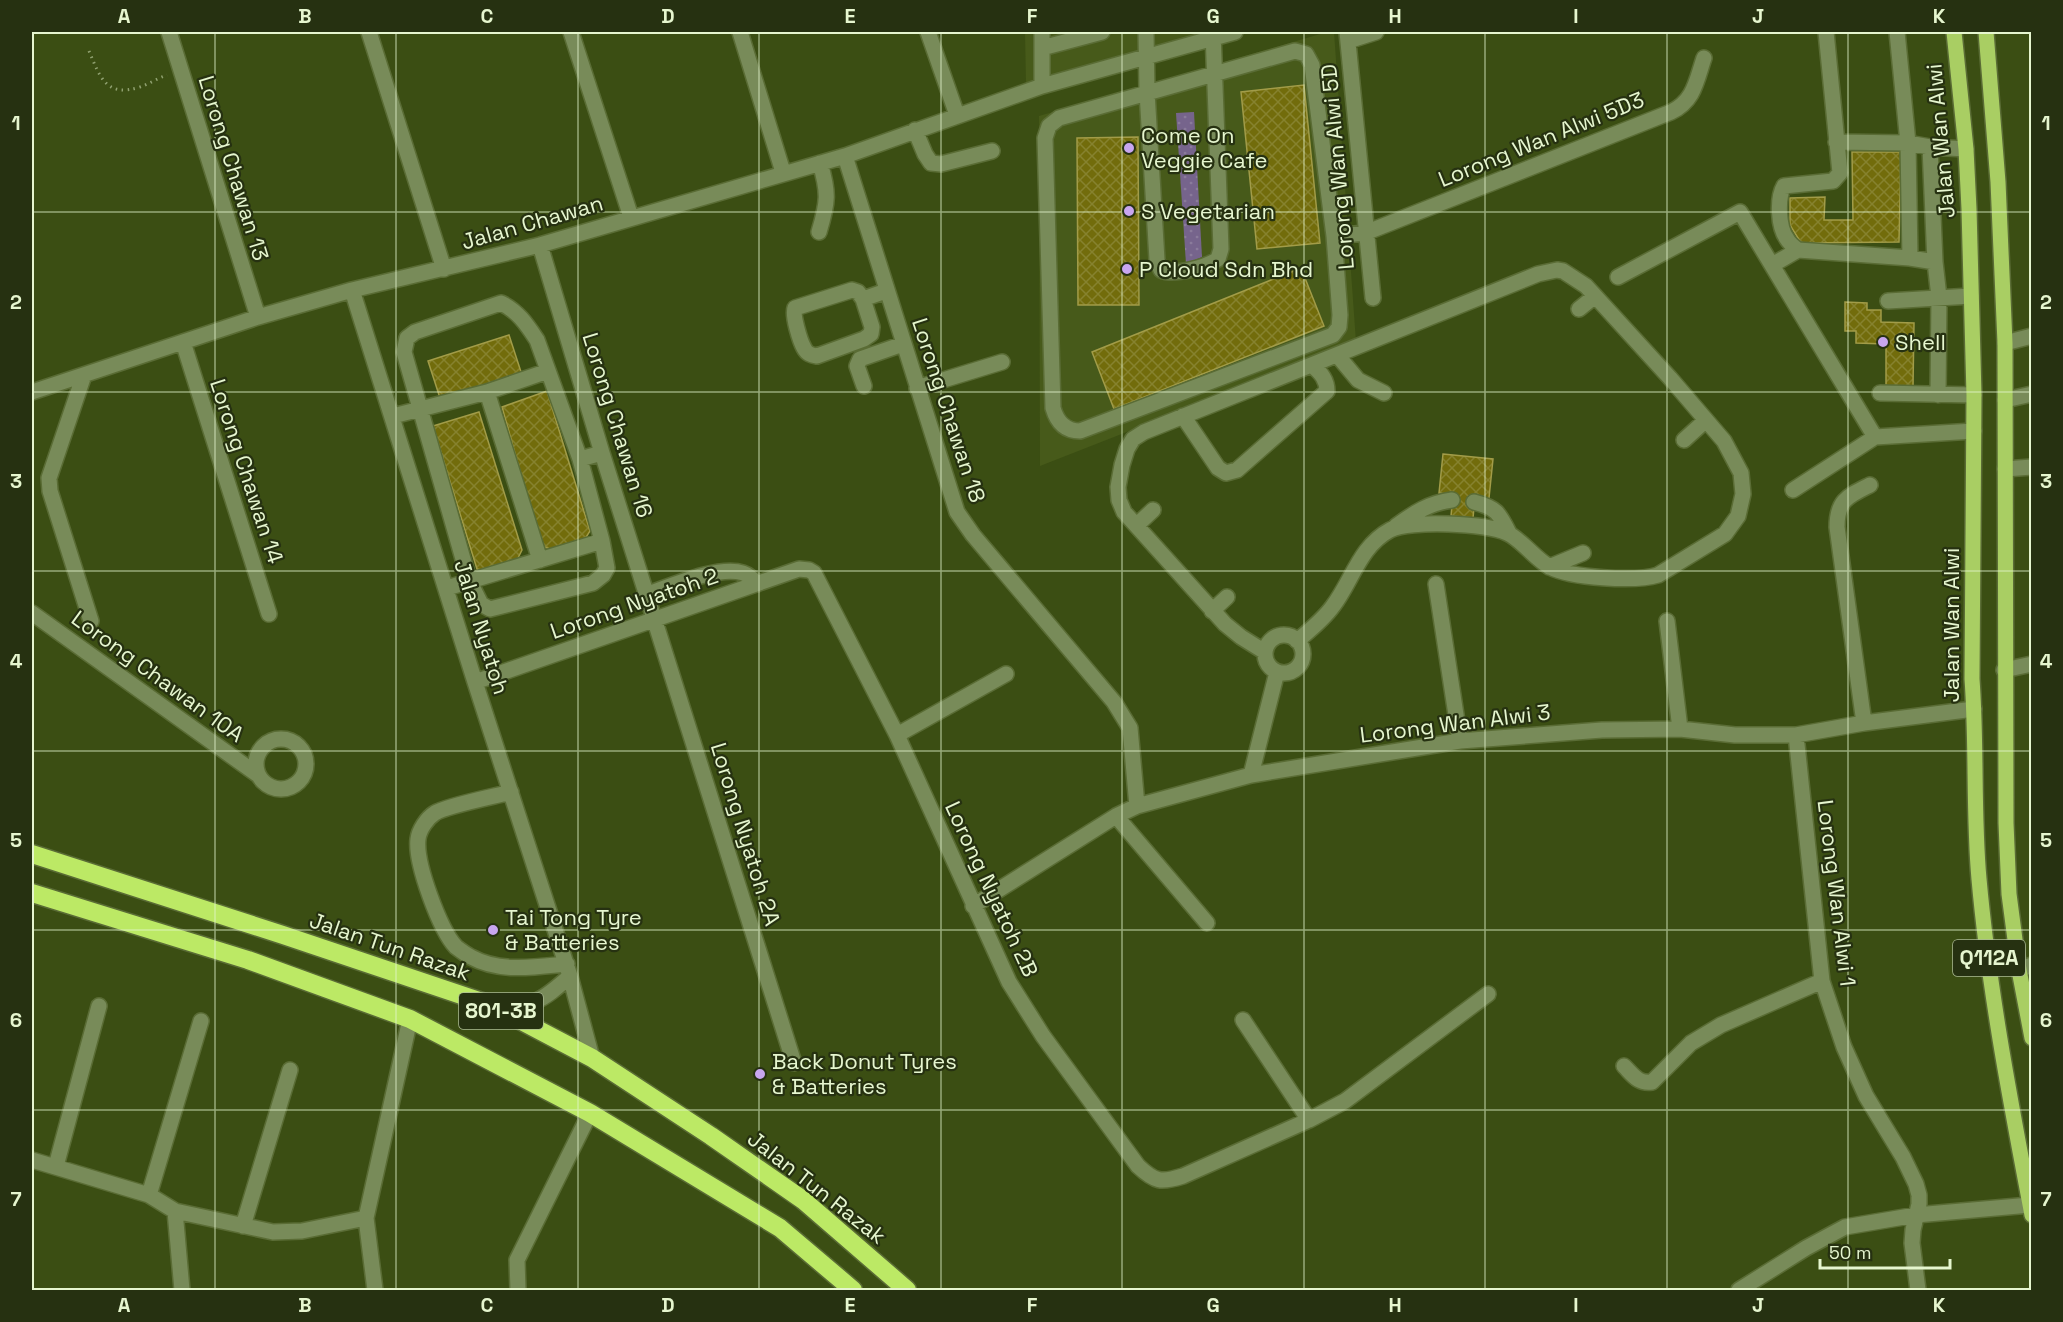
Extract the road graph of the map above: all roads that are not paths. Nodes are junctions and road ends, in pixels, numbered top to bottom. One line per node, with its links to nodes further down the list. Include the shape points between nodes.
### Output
1 (169, 32): 53 (street, Lorong Chawan 13)
2 (369, 32): 42 (street)
3 (571, 32): 33 (street)
4 (740, 32): 32 (street)
5 (928, 32): 23 (street)
6 (1042, 32): 17 (street)
7 (1102, 32): 17 (street)
8 (1146, 32): 18 (street)
9 (1235, 32): 15 (street, Jalan Chawan)
10 (1376, 32): 16 (street)
11 (1826, 32): 25 (street)
12 (1897, 32): 26 (street)
13 (1954, 32): 28 (main road, Jalan Wan Alwi / Q112A)
14 (1986, 32): 56 (main road)
15 (1213, 34): 18 (street, Jalan Chawan); 20 (street)
16 (1347, 36): 35 (street, Lorong Wan Alwi 5D)
17 (1042, 48): 21 (street)
18 (1146, 56): 21 (street, Jalan Chawan); 22 (street)
19 (1704, 58): 35 (street, Lorong Wan Alwi 5D3, via 1689,99 1682,107)
20 (1213, 73): 22 (street); 22 (street, via 1221,249 1218,259 1211,264 1169,274 1161,270 1157,260); 36 (street, via 1295,51 1306,54 1312,66)
21 (1042, 86): 23 (street, Jalan Chawan)
22 (1147, 92): 36 (street, via 1059,118 1044,138 1053,408 1061,424 1080,431 1333,335 1339,327 1340,315)
23 (957, 115): 24 (street, Jalan Chawan)
24 (915, 130): 29 (street, via 931,163); 30 (street, Jalan Chawan)
25 (1836, 141): 26 (street); 38 (street, via 1840,173 1837,178 1788,184 1782,189 1781,226)
26 (1908, 142): 27 (street); 39 (street)
27 (1930, 147): 28 (street); 40 (street)
28 (1966, 149): 47 (main road, Jalan Wan Alwi / Q112A)
29 (992, 151)
30 (845, 156): 31 (street, Jalan Chawan); 45 (street, Lorong Chawan 18)
31 (820, 163): 32 (street, Jalan Chawan); 34 (street, via 827,186 827,208)
32 (783, 172): 33 (street, Jalan Chawan)
33 (631, 218): 37 (street, Jalan Chawan)
34 (819, 232)
35 (1365, 233): 36 (street, Lorong Wan Alwi 5D3); 49 (street, Lorong Wan Alwi 5D)
36 (1334, 236)
37 (540, 245): 42 (street, Jalan Chawan); 80 (street, Lorong Chawan 16)
38 (1798, 250): 39 (street); 41 (street)
39 (1910, 258): 40 (street)
40 (1935, 262): 48 (street)
41 (1772, 265): 43 (street, via 1740,212); 78 (street)
42 (444, 269): 44 (street, Jalan Chawan)
43 (1618, 277)
44 (352, 290): 53 (street, Jalan Chawan); 74 (street, Jalan Nyatoh)
45 (886, 291): 50 (street); 57 (street, Lorong Chawan 18)
46 (1595, 296): 52 (street); 58 (street, via 1570,274 1547,271); 76 (street)
47 (1971, 296): 48 (street); 71 (main road, Jalan Wan Alwi / Q112A)
48 (1939, 297): 51 (street); 70 (street)
49 (1372, 298)
50 (863, 299): 50 (street, via 852,290 795,308 804,349 809,355 817,356 871,334)
51 (1888, 301)
52 (1579, 309)
53 (258, 317): 55 (street, Jalan Chawan)
54 (2031, 336): 56 (street)
55 (183, 342): 62 (street, Jalan Chawan); 105 (street, Lorong Chawan 14)
56 (2005, 343): 72 (main road)
57 (903, 344): 63 (street, via 860,359 857,366); 64 (street, Lorong Chawan 18)
58 (1338, 356): 60 (street); 67 (street, via 1358,380)
59 (1002, 362): 64 (street)
60 (1313, 366): 75 (street); 75 (street, via 1322,374 1327,391 1237,470 1226,473 1218,468)
61 (548, 371): 66 (street); 73 (street, via 527,324 501,303 415,332 407,339 404,352); 81 (street)
62 (84, 375): 65 (street, Jalan Chawan); 107 (street, via 50,478 50,491)
63 (864, 386)
64 (917, 388): 125 (street, Lorong Chawan 18, via 957,512 1114,702 1130,728)
65 (32, 392)
66 (487, 392): 73 (street); 94 (street)
67 (1384, 393)
68 (1880, 393): 70 (street)
69 (2031, 394): 72 (street)
70 (1938, 395): 71 (street)
71 (1974, 395): 77 (main road, Jalan Wan Alwi / Q112A)
72 (2005, 400): 83 (main road)
73 (420, 408): 74 (street); 97 (street)
74 (393, 416): 100 (street, Jalan Nyatoh)
75 (1183, 416): 89 (street, via 1144,432 1127,449 1118,487 1119,500)
76 (1706, 420): 79 (street); 95 (street, via 1724,441 1743,483 1742,505 1725,534 1647,579)
77 (1974, 431): 78 (street); 116 (main road, Jalan Wan Alwi / Q112A)
78 (1875, 437): 85 (street)
79 (1684, 440)
80 (602, 453): 81 (street); 101 (street, Lorong Chawan 16)
81 (580, 459): 92 (street)
82 (2031, 467): 83 (street)
83 (2005, 469): 112 (main road)
84 (1870, 485): 117 (street, via 1841,503 1837,513)
85 (1793, 490)
86 (1452, 501): 90 (street, via 1425,506)
87 (1474, 502): 91 (street, via 1499,513)
88 (1153, 510): 89 (street)
89 (1137, 525): 103 (street)
90 (1391, 530): 91 (street, via 1440,524); 109 (street, via 1365,551 1333,607)
91 (1509, 533): 95 (street)
92 (602, 541): 94 (street); 97 (street, via 607,568 592,583 490,609 481,604)
93 (1582, 553): 95 (street)
94 (540, 560): 97 (street)
95 (1549, 567)
96 (809, 570): 98 (street, Lorong Nyatoh 2, via 799,569); 119 (street, Lorong Nyatoh 2B, via 814,573)
97 (469, 580): 100 (street)
98 (757, 584): 101 (street, via 740,572 720,572); 106 (street, Lorong Nyatoh 2)
99 (1436, 584): 121 (street)
100 (447, 588): 115 (street, Jalan Nyatoh)
101 (648, 594): 106 (street, Lorong Chawan 16)
102 (1227, 597): 103 (street)
103 (1212, 611): 110 (street)
104 (32, 614): 122 (street, Lorong Chawan 10A)
105 (269, 614)
106 (656, 619): 115 (street, Lorong Nyatoh 2); 142 (street, Lorong Nyatoh 2A)
107 (91, 621)
108 (1667, 621): 118 (street)
109 (1297, 641): 110 (street, via 1290,637 1274,638); 113 (street, via 1302,649 1299,665 1293,671)
110 (1265, 652): 113 (street, via 1270,667)
111 (2031, 664): 112 (street)
112 (2004, 670): 131 (main road, via 2009,894)
113 (1277, 672): 123 (street)
114 (1006, 674): 119 (street)
115 (475, 682): 124 (street, Jalan Nyatoh)
116 (1974, 709): 117 (street, Lorong Wan Alwi 3); 150 (main road, Jalan Wan Alwi / Q112A, via 1979,877 1997,1013)
117 (1864, 723): 120 (street, Lorong Wan Alwi 3)
118 (1680, 729): 120 (street, Lorong Wan Alwi 3, via 1735,735); 121 (street, Lorong Wan Alwi 3, via 1602,730)
119 (897, 735): 129 (street, Lorong Nyatoh 2B)
120 (1796, 735): 133 (street, Lorong Wan Alwi 1)
121 (1460, 741): 123 (street, Lorong Wan Alwi 3)
122 (258, 775)
123 (1251, 775): 125 (street, Lorong Wan Alwi 3)
124 (511, 792): 132 (street, Jalan Nyatoh); 132 (street, via 436,812 424,824 418,839 422,870 440,923 456,946 472,958 495,966)
125 (1137, 806): 126 (street, Lorong Wan Alwi 3)
126 (1116, 816): 129 (street, Lorong Wan Alwi 3); 130 (street)
127 (32, 854): 135 (highway, Jalan Tun Razak / 801-3B)
128 (32, 893): 137 (highway, via 248,960)
129 (974, 906): 146 (street, Lorong Nyatoh 2B, via 1015,991 1044,1036 1138,1166 1151,1178 1166,1181 1183,1176)
130 (1207, 923)
131 (2025, 967): 140 (main road)
132 (568, 970): 135 (street, via 557,988 534,1003 517,1007); 141 (street, Jalan Nyatoh)
133 (1821, 981): 143 (street, via 1720,1025 1691,1043 1652,1082 1638,1080); 152 (street, Lorong Wan Alwi 1, via 1866,1096 1916,1184)
134 (1488, 994): 146 (street, Lorong Nyatoh 2B, via 1345,1101)
135 (491, 1005): 141 (highway, Jalan Tun Razak / 801-3B)
136 (99, 1006): 148 (street)
137 (410, 1019): 145 (highway); 153 (street)
138 (1243, 1020): 146 (street)
139 (201, 1021): 149 (street)
140 (2031, 1038)
141 (592, 1058): 159 (highway, Jalan Tun Razak / 801-3B, via 803,1200)
142 (794, 1063)
143 (1624, 1066)
144 (290, 1070): 154 (street)
145 (590, 1113): 157 (street, via 519,1252); 158 (highway, via 780,1228)
146 (1310, 1119)
147 (32, 1160): 148 (street)
148 (56, 1166): 149 (street)
149 (149, 1195): 151 (street)
150 (2031, 1210): 152 (street)
151 (175, 1211): 154 (street); 155 (street)
152 (1916, 1215): 160 (street, via 1845,1227); 161 (street, Lorong Wan Alwi 1, via 1912,1243)
153 (366, 1218): 154 (street, via 302,1231 273,1232); 156 (street)
154 (243, 1226)
155 (182, 1290)
156 (375, 1290)
157 (518, 1290)
158 (853, 1290)
159 (908, 1290)
160 (1739, 1290)
161 (1918, 1290)

